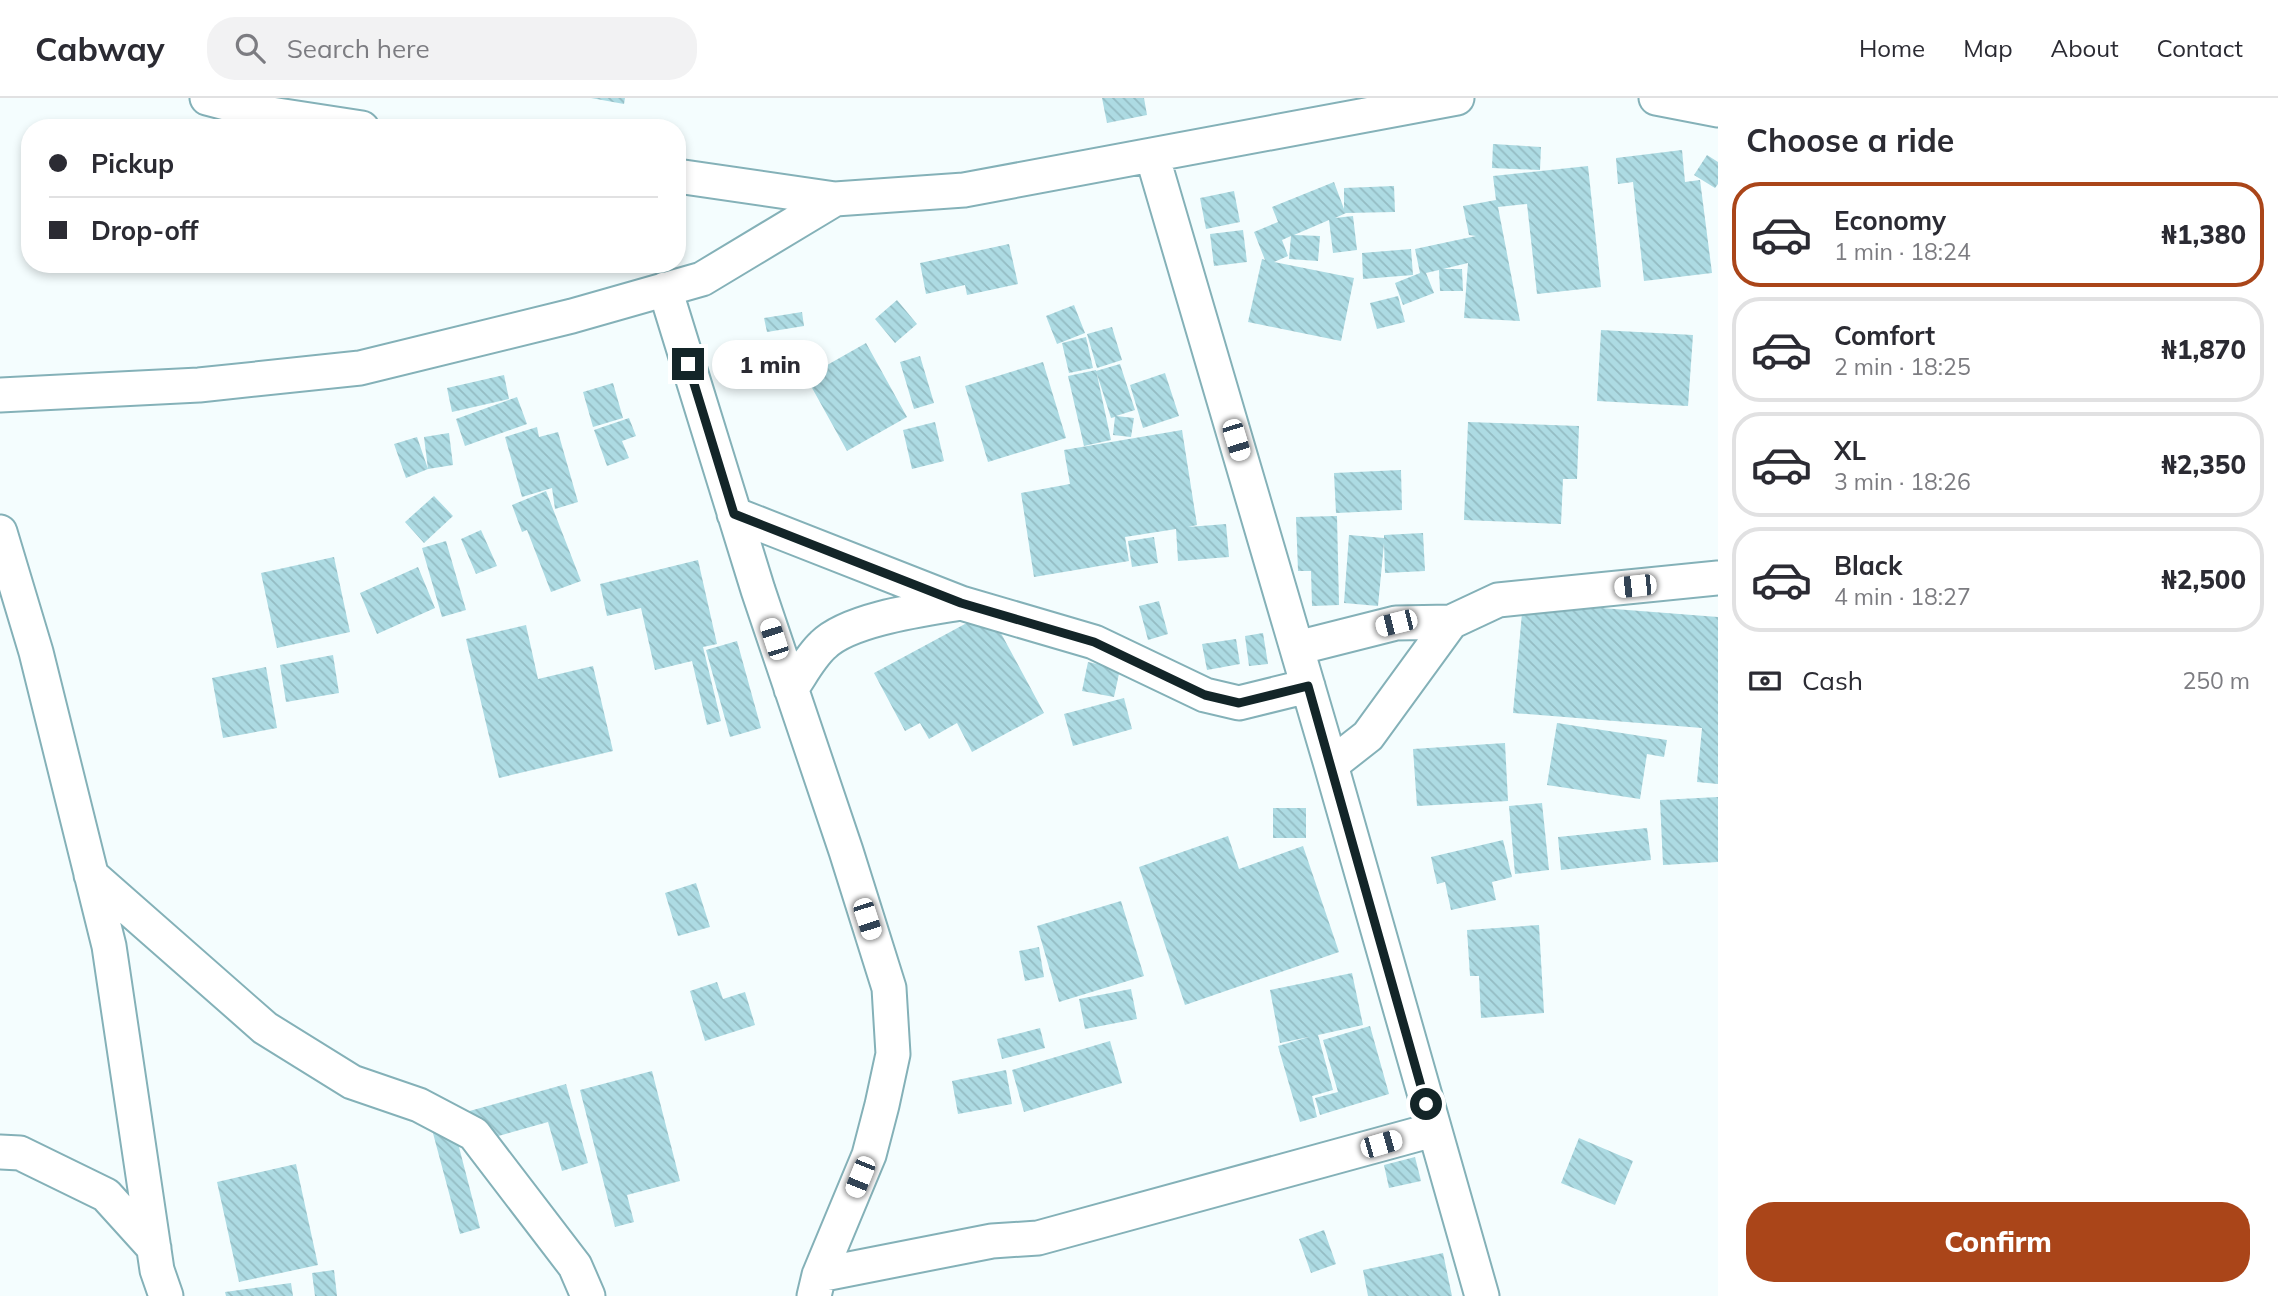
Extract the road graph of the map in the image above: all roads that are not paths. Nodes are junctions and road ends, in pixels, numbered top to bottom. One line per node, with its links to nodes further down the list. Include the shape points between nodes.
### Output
1 (207, 98): 5 (street)
2 (1457, 98): 6 (street)
3 (1656, 98): 4 (street)
4 (1718, 110)
5 (303, 119)
6 (1152, 155): 8 (street, via 964,190); 16 (street)
7 (686, 177): 8 (street)
8 (835, 199): 9 (street, via 702,279)
9 (665, 289): 10 (street, via 360,368 199,384); 11 (street)
10 (0, 395)
11 (734, 514): 14 (street); 18 (street)
12 (0, 532): 20 (street, via 36,652)
13 (1718, 578): 15 (street, via 1498,600)
14 (961, 603): 17 (street, via 1094,642 1205,695 1239,703); 18 (street, via 855,627 824,644)
15 (1451, 622): 16 (street, via 1396,623); 19 (street, via 1368,736)
16 (1297, 648): 17 (street)
17 (1308, 686): 19 (street)
18 (791, 688): 24 (street, via 888,988 893,1054 869,1155)
19 (1331, 765): 21 (street)
20 (91, 875): 23 (street, via 109,946); 26 (street, via 265,1028 352,1082 419,1105 474,1134 575,1266)
21 (1433, 1130): 24 (street, via 1038,1238 992,1241); 27 (street)
22 (0, 1153): 23 (street, via 20,1153 106,1195)
23 (154, 1248): 25 (street)
24 (816, 1285)
25 (166, 1296)
26 (588, 1296)
27 (1482, 1296)

